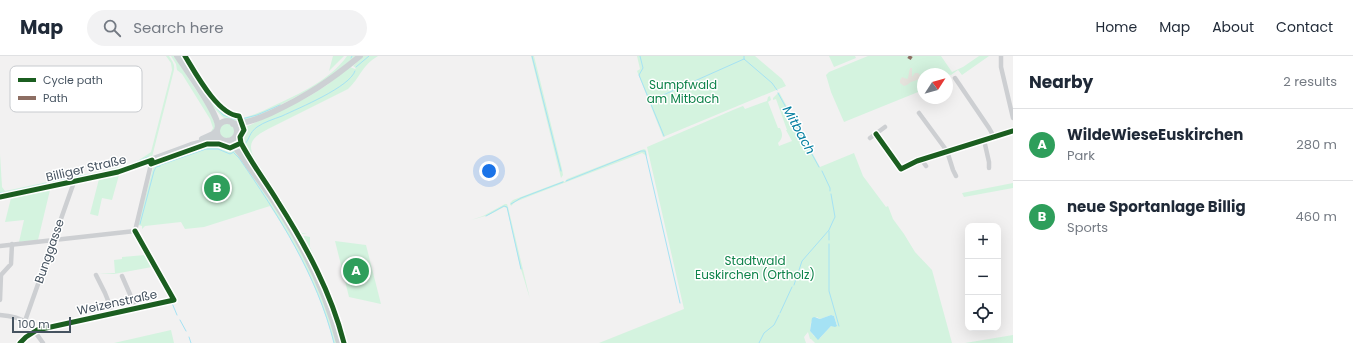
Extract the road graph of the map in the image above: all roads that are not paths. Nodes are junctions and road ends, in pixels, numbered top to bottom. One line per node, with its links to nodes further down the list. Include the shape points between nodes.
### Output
1 (177, 56): 5 (main road)
2 (360, 56): 7 (main road, via 313,92)
3 (1001, 56): 8 (street, via 1001,67)
4 (955, 78): 16 (street)
5 (201, 92): 9 (main road); 12 (main road, via 217,120)
6 (919, 113): 21 (street)
7 (261, 117): 10 (main road); 15 (main road)
8 (1013, 118)
9 (226, 122): 10 (main road); 12 (main road)
10 (233, 124): 15 (main road)
11 (885, 127): 14 (street)
12 (218, 128): 18 (main road, via 218,135); 20 (main road, Billiger Straße, via 213,134)
13 (1013, 131): 16 (street)
14 (876, 134): 17 (street); 23 (street, via 901,169)
15 (236, 135): 18 (main road, via 232,140); 26 (main road, via 239,146)
16 (994, 137): 19 (street)
17 (870, 138)
18 (224, 140): 20 (main road, Billiger Straße, via 214,139); 26 (main road, via 234,147)
19 (984, 140): 21 (street); 25 (street)
20 (191, 145): 22 (main road, Billiger Straße)
21 (947, 151): 23 (street); 27 (street)
22 (152, 160): 28 (main road, Billiger Straße, via 118,172); 30 (street)
23 (921, 160): 24 (street)
24 (926, 166)
25 (989, 168)
26 (255, 174): 44 (main road, via 292,231 312,270 331,313)
27 (956, 176)
28 (74, 182): 29 (main road, Billiger Straße); 31 (street, Bunggasse)
29 (0, 197)
30 (135, 231): 31 (street); 37 (street, Weizenstraße, via 174,300)
31 (53, 240): 32 (street); 40 (street, Bunggasse)
32 (12, 244): 33 (street); 36 (street, via 11,264 1,275)
33 (0, 246)
34 (96, 275): 38 (street, Weizenstraße)
35 (122, 278): 37 (street, Weizenstraße)
36 (0, 300)
37 (136, 308): 38 (street, Weizenstraße)
38 (112, 313): 41 (street, Weizenstraße)
39 (0, 315): 40 (street, via 17,317)
40 (25, 321): 41 (street)
41 (34, 331): 42 (street); 43 (street)
42 (20, 343)
43 (43, 343)
44 (340, 343)

